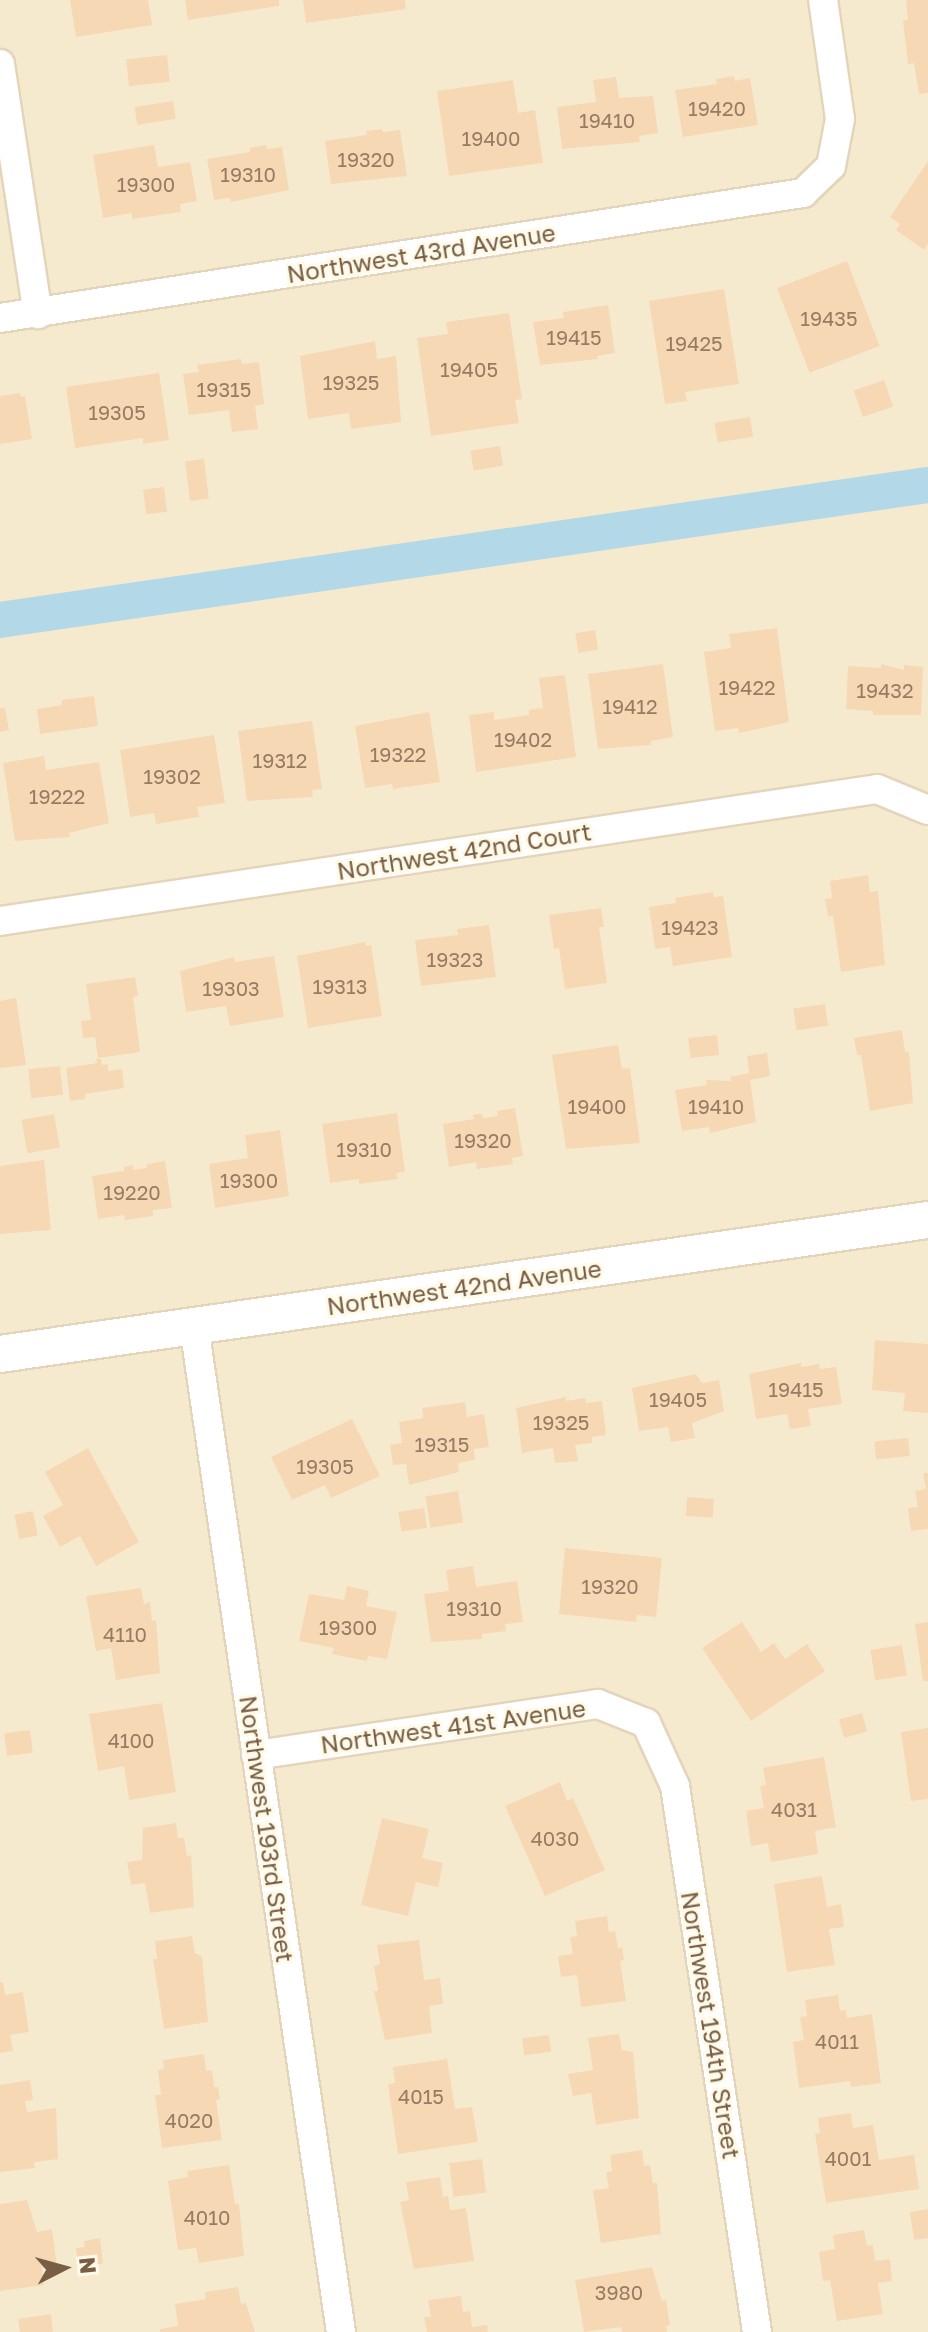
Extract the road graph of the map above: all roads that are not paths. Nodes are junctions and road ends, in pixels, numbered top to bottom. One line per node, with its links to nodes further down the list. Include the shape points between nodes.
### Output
1 (823, 0): 3 (street, Northwest 43rd Avenue, via 840,119 831,166 803,193)
2 (0, 64): 3 (street)
3 (38, 314): 4 (street, Northwest 43rd Avenue)
4 (0, 318)
5 (927, 808): 6 (street, Northwest 42nd Court, via 877,789)
6 (0, 921)
7 (928, 1220): 8 (street, Northwest 42nd Avenue)
8 (194, 1326): 9 (street, Northwest 42nd Avenue); 11 (street, Northwest 193rd Street)
9 (0, 1354)
10 (646, 1723): 11 (street, Northwest 41st Avenue, via 598,1704); 13 (street, Northwest 194th Street, via 675,1786)
11 (256, 1755): 12 (street, Northwest 193rd Street)
12 (341, 2332)
13 (757, 2332)

